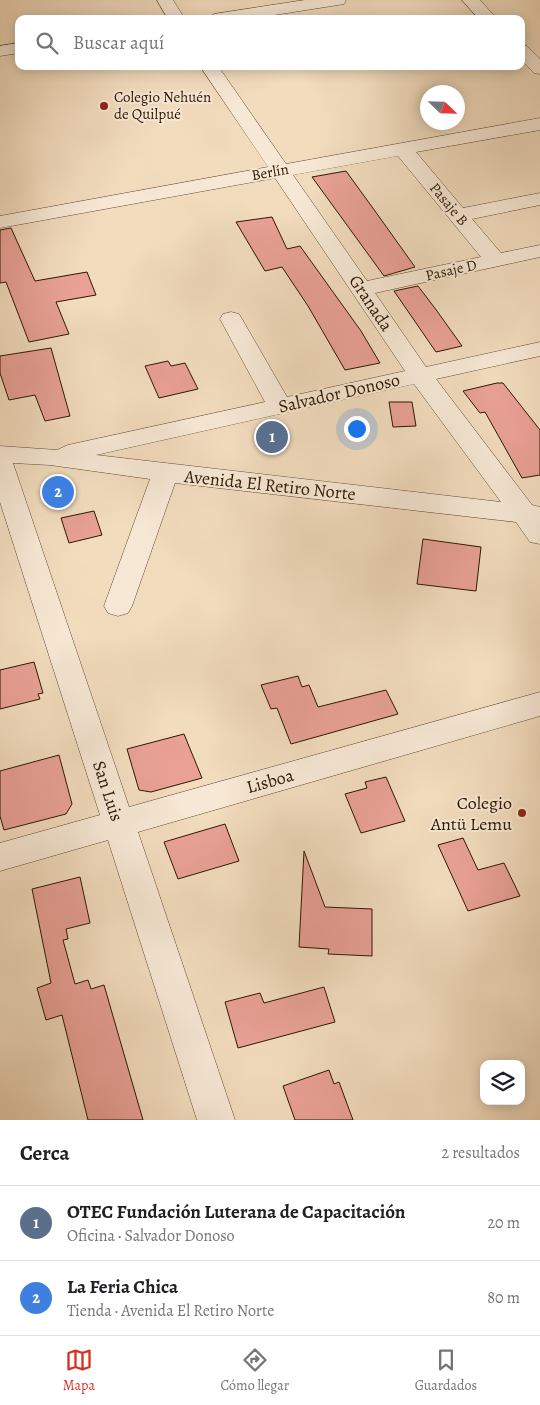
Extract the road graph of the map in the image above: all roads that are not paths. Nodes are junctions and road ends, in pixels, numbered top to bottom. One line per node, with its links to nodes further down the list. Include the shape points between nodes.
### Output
1 (165, 0): 4 (street)
2 (338, 0): 5 (street)
3 (470, 0): 6 (street)
4 (174, 15)
5 (240, 15)
6 (485, 15)
7 (15, 49): 8 (street)
8 (0, 51)
9 (525, 54): 10 (street)
10 (540, 69)
11 (212, 70): 14 (street, Granada)
12 (540, 124): 13 (street, Berlín)
13 (402, 148): 14 (street, Berlín); 16 (street, Pasaje B)
14 (280, 170): 17 (street, Berlín); 20 (street, Granada)
15 (540, 199): 16 (street)
16 (458, 215): 19 (street, Pasaje B)
17 (0, 222)
18 (540, 251): 19 (street, Pasaje D)
19 (495, 260): 20 (street, Pasaje D)
20 (361, 289): 23 (street, Granada)
21 (231, 319): 24 (street)
22 (540, 349): 23 (street, Salvador Donoso)
23 (420, 375): 24 (street, Salvador Donoso); 29 (street, Granada)
24 (280, 406): 26 (street, Salvador Donoso)
25 (0, 454): 26 (street, Avenida El Retiro Norte)
26 (50, 458): 28 (street, Avenida El Retiro Norte)
27 (0, 462): 33 (street, San Luis)
28 (165, 473): 29 (street, Avenida El Retiro Norte); 31 (street)
29 (532, 514): 30 (street, Granada)
30 (540, 535)
31 (118, 606)
32 (540, 704): 33 (street, Lisboa)
33 (118, 824): 34 (street, Lisboa); 35 (street, San Luis)
34 (0, 857)
35 (216, 1120)

